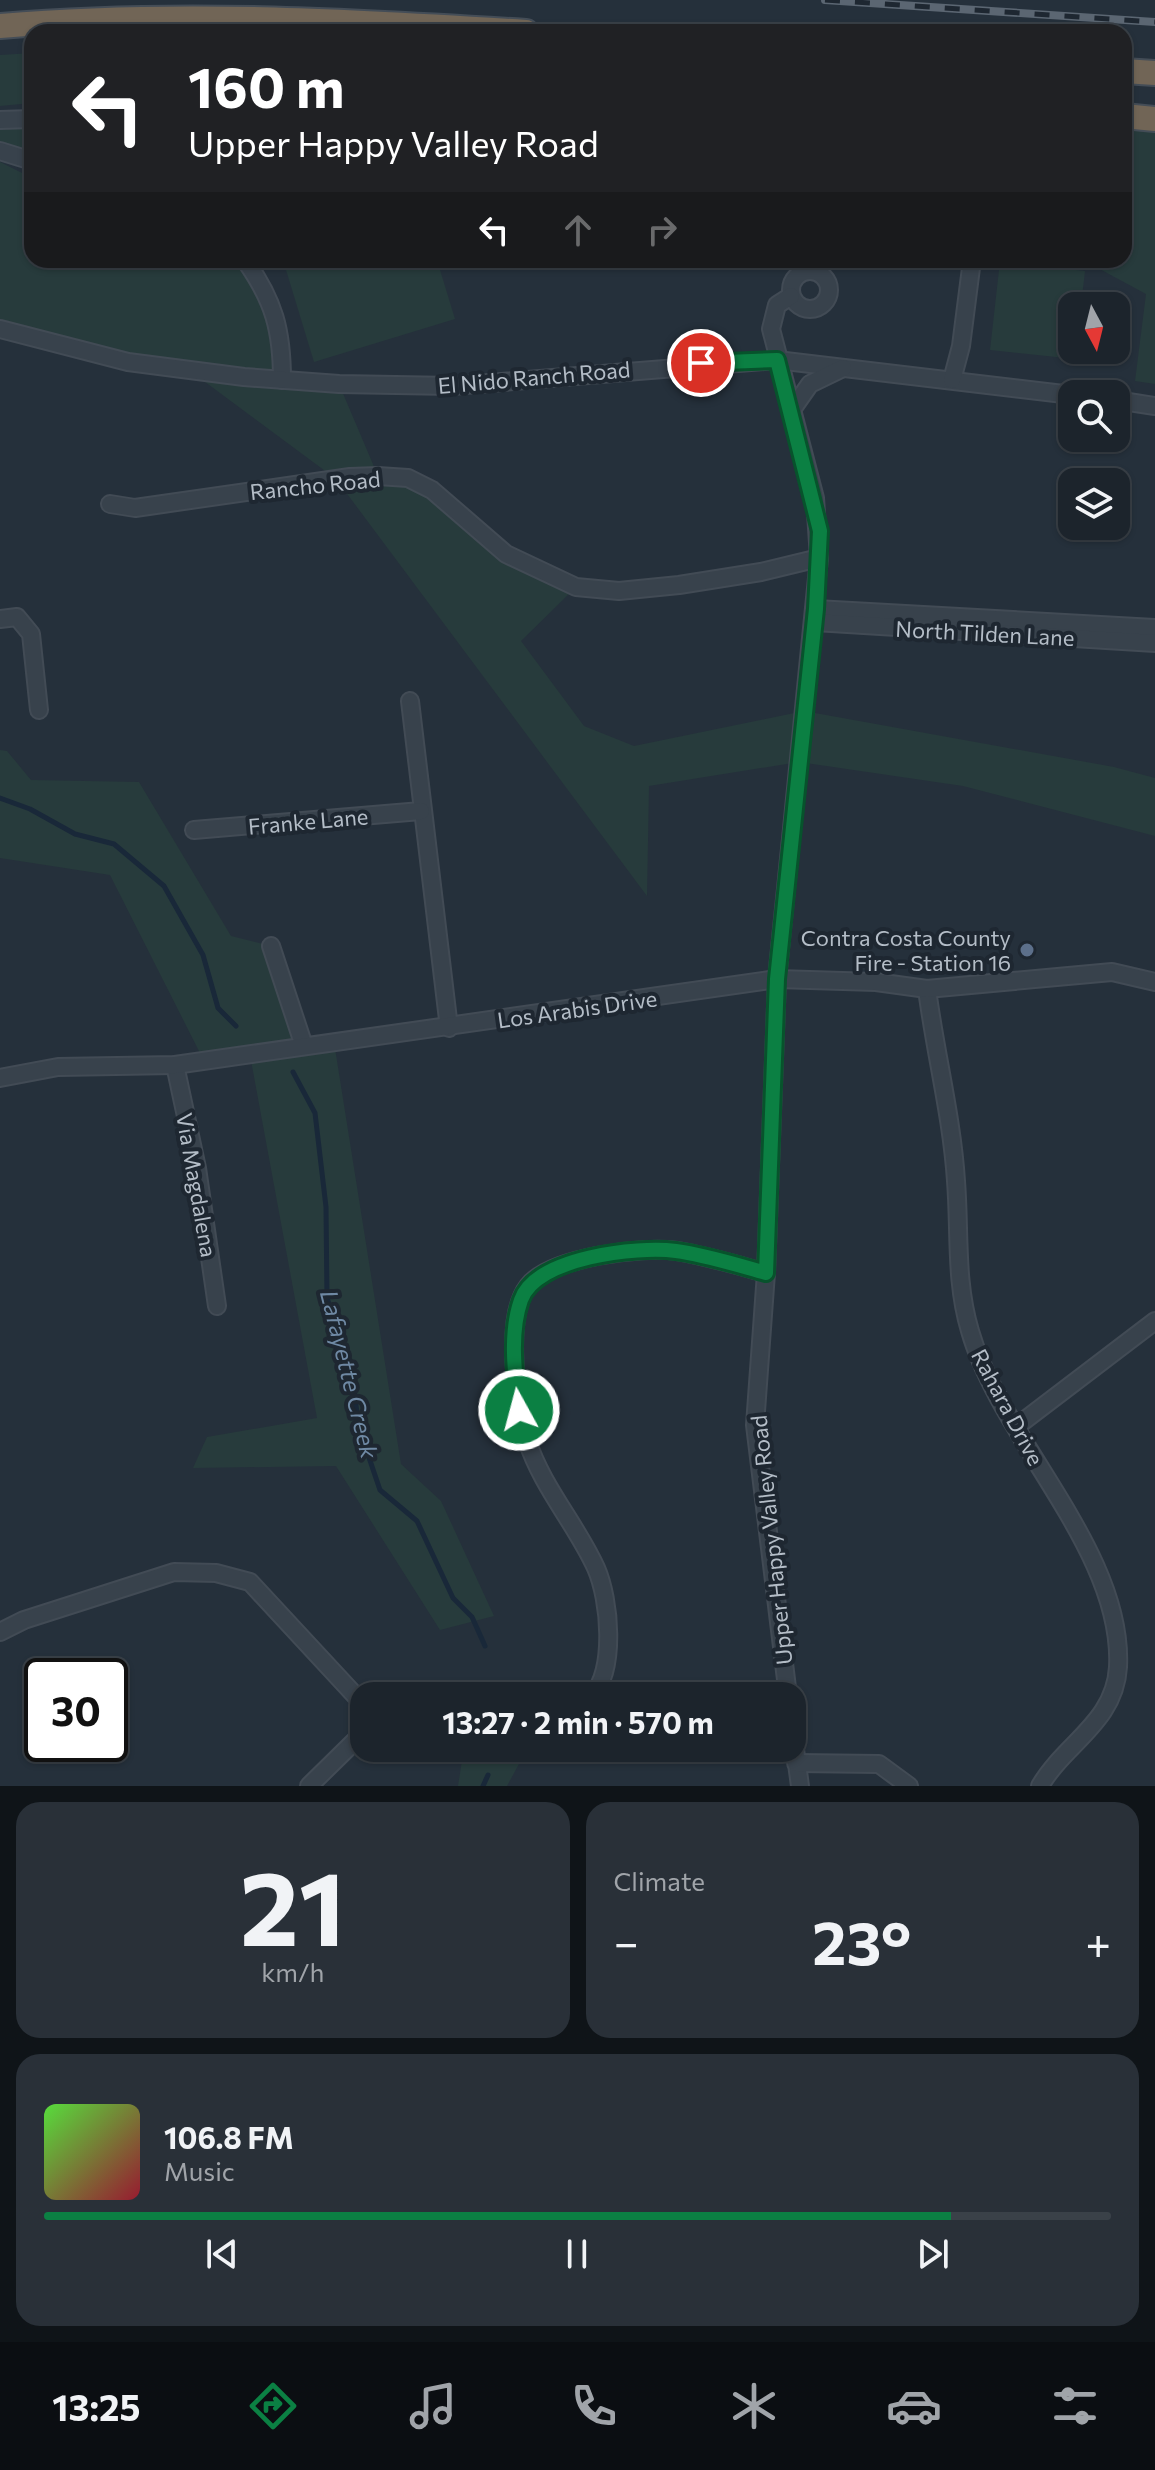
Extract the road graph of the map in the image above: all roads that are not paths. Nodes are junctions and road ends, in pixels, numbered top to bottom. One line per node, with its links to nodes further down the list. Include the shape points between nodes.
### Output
1 (24, 24): 4 (highway)
2 (30, 24): 3 (highway, via 240,16)
3 (383, 24)
4 (0, 26)
5 (1132, 72): 6 (highway)
6 (1155, 73)
7 (1132, 117): 9 (highway)
8 (24, 119): 10 (street)
9 (1155, 119)
10 (0, 120)
11 (0, 151): 12 (street)
12 (24, 158)
13 (251, 268): 19 (street, via 267,290 282,339)
14 (793, 268): 17 (street, Upper Happy Valley Road, via 791,289 777,305 771,329)
15 (971, 268): 20 (street)
16 (0, 329): 19 (street, El Nido Ranch Road, via 128,362)
17 (777, 360): 18 (street, El Nido Ranch Road); 19 (street, El Nido Ranch Road, via 452,386); 24 (street, Upper Happy Valley Road)
18 (845, 368): 20 (street, El Nido Ranch Road); 24 (street, via 810,384)
19 (282, 380)
20 (952, 380): 21 (street, El Nido Ranch Road)
21 (1058, 393)
22 (1130, 402): 23 (street)
23 (1155, 406)
24 (791, 411): 26 (street, Upper Happy Valley Road, via 815,498)
25 (110, 504): 26 (street, Rancho Road, via 135,508 350,477 408,478 432,490 506,554 576,587 619,591 761,572)
26 (819, 558): 27 (street, Upper Happy Valley Road)
27 (815, 616): 29 (street); 30 (street, North Tilden Lane); 36 (street, Upper Happy Valley Road)
28 (0, 619): 32 (street, via 17,617 31,634)
29 (1155, 628)
30 (1155, 643)
31 (410, 701): 33 (street)
32 (39, 710)
33 (421, 811): 34 (street, Franke Lane); 39 (street)
34 (194, 830)
35 (271, 946): 40 (street)
36 (777, 979): 38 (street, Los Arabis Drive); 39 (street, Los Arabis Drive); 43 (street, Upper Happy Valley Road)
37 (1155, 982): 38 (street, Los Arabis Drive, via 1112,972)
38 (927, 989): 46 (street, Rahara Drive, via 956,1179 958,1270 970,1332)
39 (449, 1028): 40 (street, Los Arabis Drive)
40 (304, 1046): 41 (street, Los Arabis Drive)
41 (175, 1065): 42 (street, Los Arabis Drive, via 58,1067); 44 (street, Via Magdalena)
42 (0, 1078)
43 (766, 1273): 48 (street, via 675,1251 623,1254 572,1261 546,1271 528,1285 520,1301 513,1363 528,1443 597,1570 609,1631); 49 (street, Upper Happy Valley Road, via 755,1425)
44 (217, 1306)
45 (1155, 1321): 46 (street)
46 (1017, 1426): 56 (street, Rahara Drive, via 1086,1549 1118,1643 1118,1671 1106,1711)
47 (0, 1632): 50 (street, via 174,1572 216,1573 250,1582)
48 (601, 1682)
49 (786, 1682)
50 (350, 1690)
51 (350, 1746): 53 (street)
52 (796, 1763): 54 (street); 55 (street, via 879,1764)
53 (309, 1786)
54 (800, 1786)
55 (909, 1786)
56 (1040, 1786)

